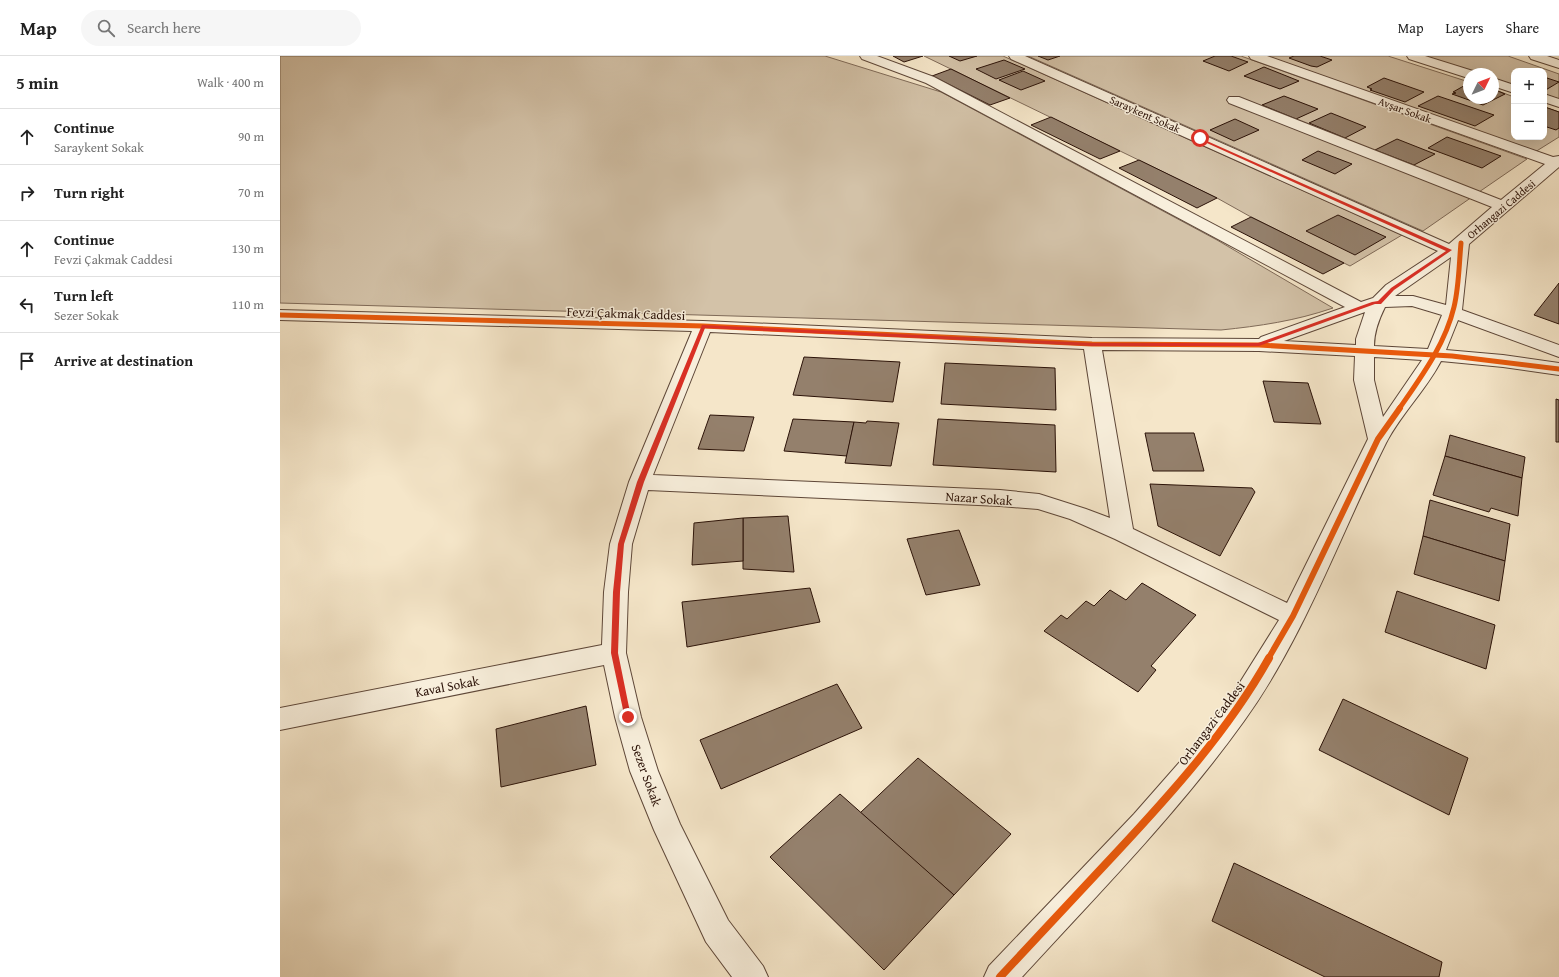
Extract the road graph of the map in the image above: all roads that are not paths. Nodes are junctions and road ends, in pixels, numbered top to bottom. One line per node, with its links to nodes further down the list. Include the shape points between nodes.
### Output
1 (866, 56): 17 (street, via 930,80)
2 (1016, 56): 15 (street, Saraykent Sokak)
3 (1255, 56): 13 (street, Avşar Sokak)
4 (1413, 56): 7 (street)
5 (1535, 56): 6 (street)
6 (1559, 64)
7 (1463, 72)
8 (1499, 84): 9 (street)
9 (1511, 88)
10 (1547, 99): 12 (street)
11 (1234, 100): 14 (street)
12 (1559, 103)
13 (1557, 162): 14 (street, Orhangazi Caddesi)
14 (1503, 206): 15 (street, Orhangazi Caddesi)
15 (1455, 247): 16 (street, Orhangazi Caddesi, via 1392,289); 18 (street, Orhangazi Caddesi, via 1457,286)
16 (1380, 303): 17 (street); 18 (street, via 1394,300 1413,301); 23 (street, Orhangazi Caddesi, via 1371,317 1365,339)
17 (1360, 308): 22 (street)
18 (1452, 312): 24 (street); 25 (street, Orhangazi Caddesi)
19 (280, 315): 20 (street, Fevzi Çakmak Caddesi)
20 (703, 326): 21 (street, Fevzi Çakmak Caddesi); 28 (street, Sezer Sokak)
21 (1092, 344): 22 (street, Fevzi Çakmak Caddesi); 29 (street)
22 (1259, 344): 23 (street, Fevzi Çakmak Caddesi)
23 (1365, 351): 25 (street, Fevzi Çakmak Caddesi); 27 (street, Orhangazi Caddesi, via 1364,380)
24 (1559, 351)
25 (1434, 354): 26 (street, Fevzi Çakmak Caddesi); 27 (street, Orhangazi Caddesi, via 1427,369)
26 (1559, 370)
27 (1378, 439): 30 (street, Orhangazi Caddesi)
28 (640, 482): 29 (street, Nazar Sokak, via 1000,498 1039,502 1078,514); 31 (street, Sezer Sokak, via 621,544)
29 (1123, 533): 30 (street, Nazar Sokak)
30 (1293, 616): 34 (street, Orhangazi Caddesi, via 1236,711 1202,756 1144,823)
31 (614, 653): 32 (street, Kaval Sokak); 33 (street, Sezer Sokak, via 628,717 644,770 668,830 717,931)
32 (280, 719)
33 (752, 977)
34 (1000, 977)

